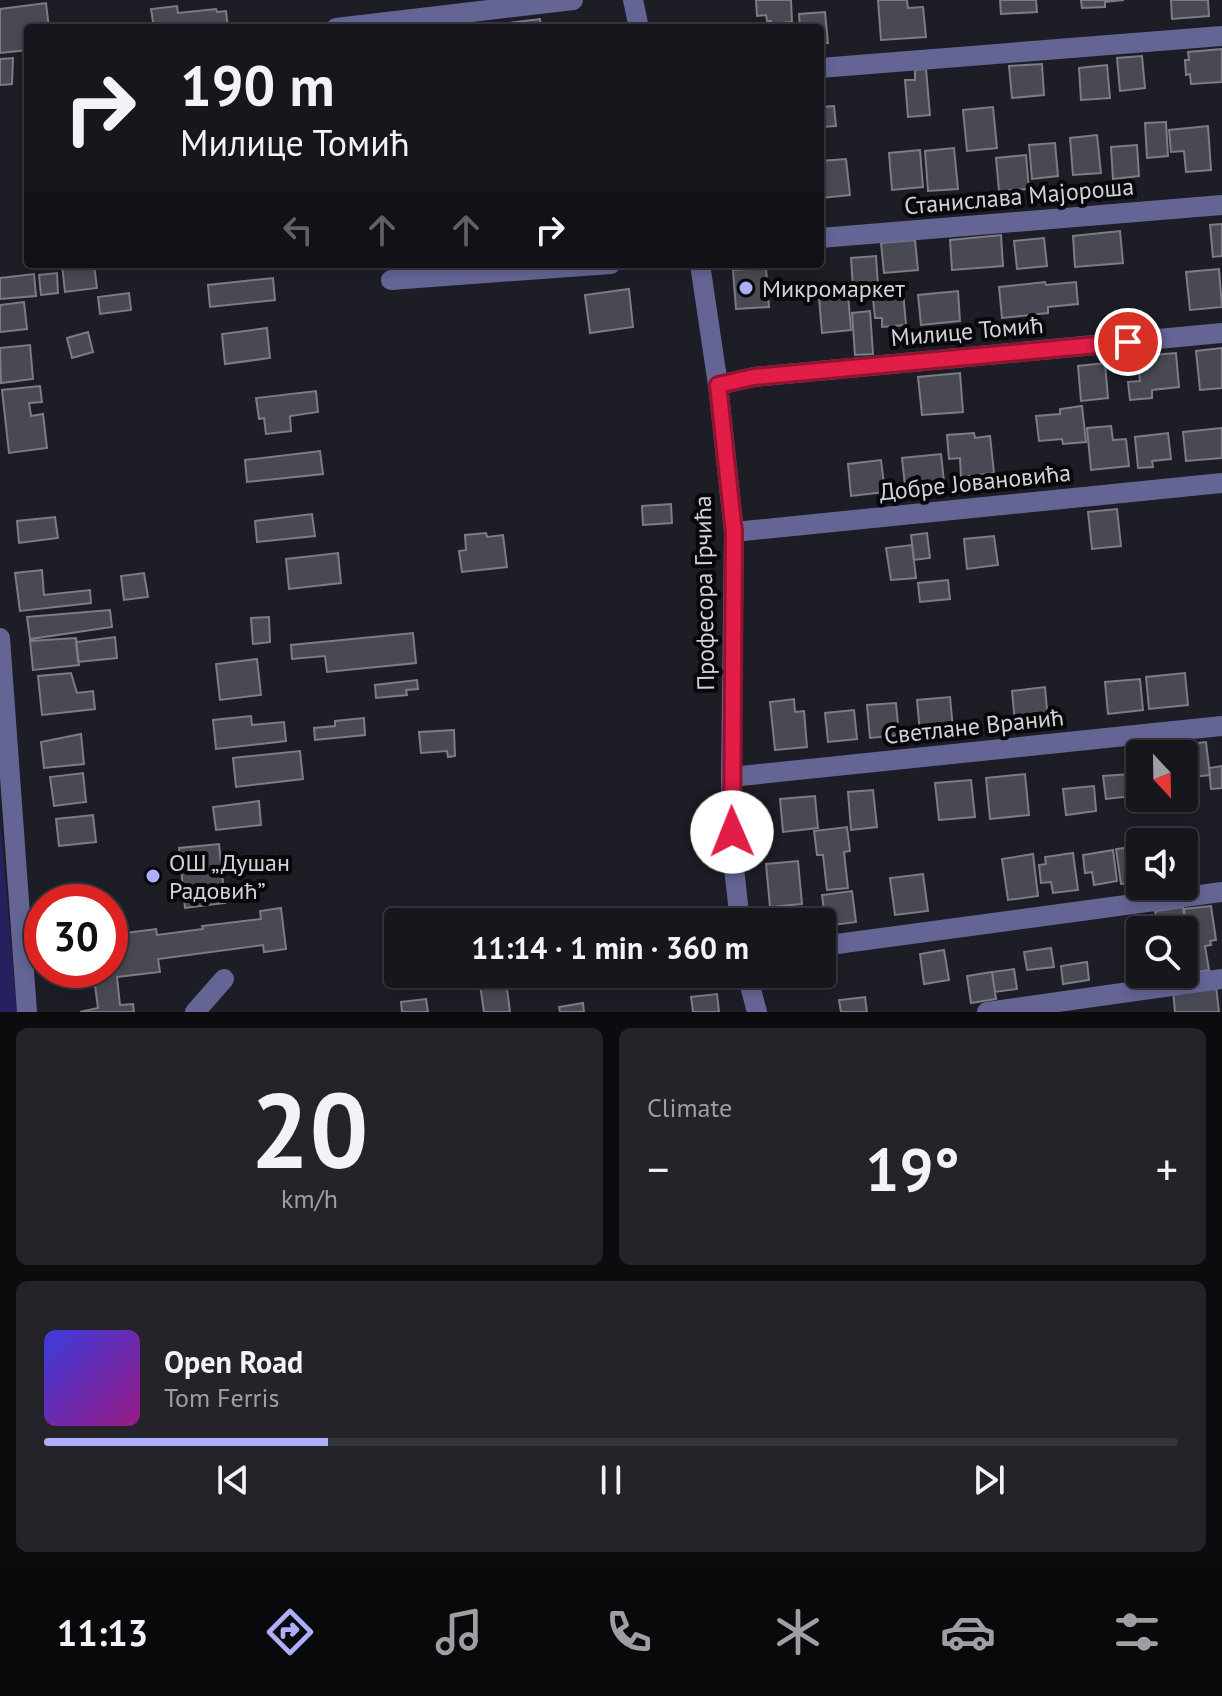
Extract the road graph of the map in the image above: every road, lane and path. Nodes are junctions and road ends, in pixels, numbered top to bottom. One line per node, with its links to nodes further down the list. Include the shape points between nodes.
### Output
1 (573, 0): 3 (street)
2 (633, 0): 4 (street)
3 (370, 24)
4 (638, 24)
5 (1222, 36): 6 (street)
6 (824, 68)
7 (1222, 205): 8 (street, Станислава Мајороша)
8 (824, 238)
9 (556, 268): 11 (street)
10 (701, 268): 13 (street, Професора Грчића)
11 (391, 280)
12 (1222, 333): 13 (street, Милице Томић, via 754,377)
13 (718, 385): 15 (street, Професора Грчића)
14 (1222, 483): 15 (street, Добре Јовановића)
15 (734, 532): 18 (street, Професора Грчића)
16 (0, 638): 25 (street)
17 (1222, 726): 18 (street, Светлане Вранић)
18 (731, 777): 20 (street, Професора Грчића)
19 (1222, 892): 21 (street)
20 (738, 908)
21 (836, 944)
22 (224, 979): 26 (street)
23 (1222, 979): 28 (street)
24 (751, 988): 27 (street)
25 (27, 1012)
26 (195, 1012)
27 (757, 1012)
28 (987, 1012)

